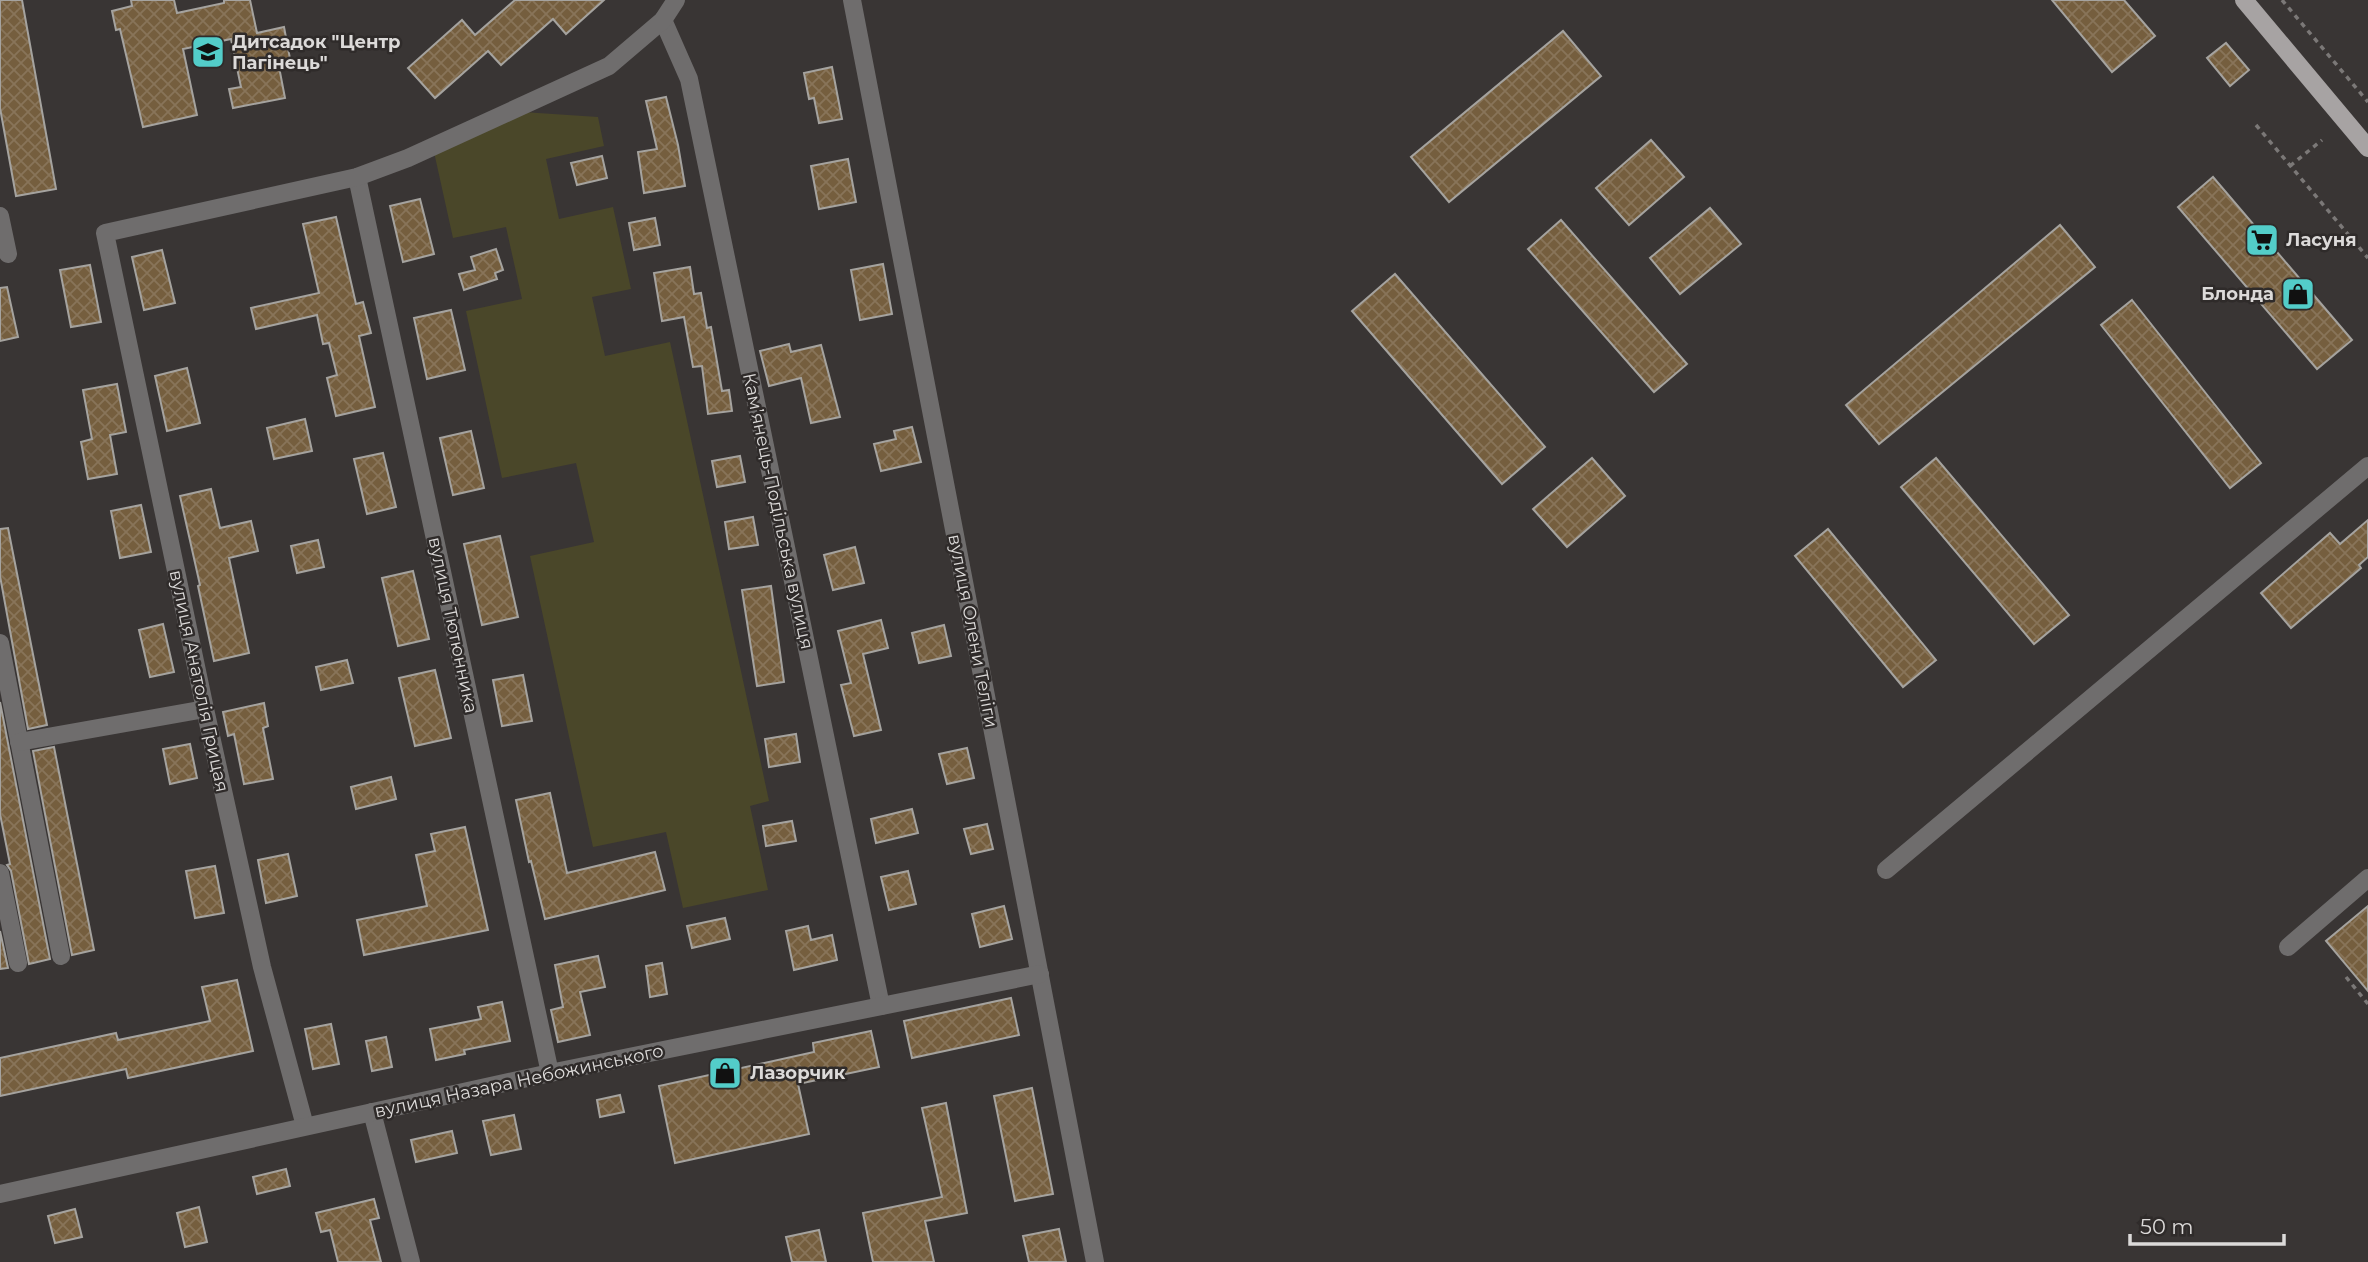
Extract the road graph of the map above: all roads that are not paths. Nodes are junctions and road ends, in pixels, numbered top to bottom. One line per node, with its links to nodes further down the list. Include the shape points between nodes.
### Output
1 (676, 0): 4 (street)
2 (852, 0): 19 (street, вулиця Олени Теліги)
3 (2244, 0): 5 (main road)
4 (663, 20): 6 (street, via 609,66); 20 (street, Камʼянець-Подільська вулиця, via 689,79)
5 (2366, 141)
6 (356, 177): 11 (street, вулиця Анатолія Грицая, via 105,233); 21 (street, вулиця Тютюнника)
7 (0, 216): 8 (street)
8 (8, 254)
9 (2368, 466): 13 (street)
10 (0, 643): 12 (street)
11 (205, 709): 12 (street); 23 (street, вулиця Анатолія Грицая, via 262,967)
12 (19, 742): 17 (street)
13 (1886, 870)
14 (0, 873): 18 (street)
15 (2368, 878): 16 (street)
16 (2288, 947)
17 (61, 956)
18 (19, 963)
19 (1040, 974): 20 (street, вулиця Назара Небожинського); 26 (street, вулиця Олени Теліги)
20 (881, 1006): 21 (street, вулиця Назара Небожинського)
21 (550, 1073): 22 (street, вулиця Назара Небожинського)
22 (372, 1112): 23 (street, вулиця Назара Небожинського); 25 (street)
23 (305, 1126): 24 (street, вулиця Назара Небожинського)
24 (0, 1194)
25 (411, 1262)
26 (1095, 1262)

